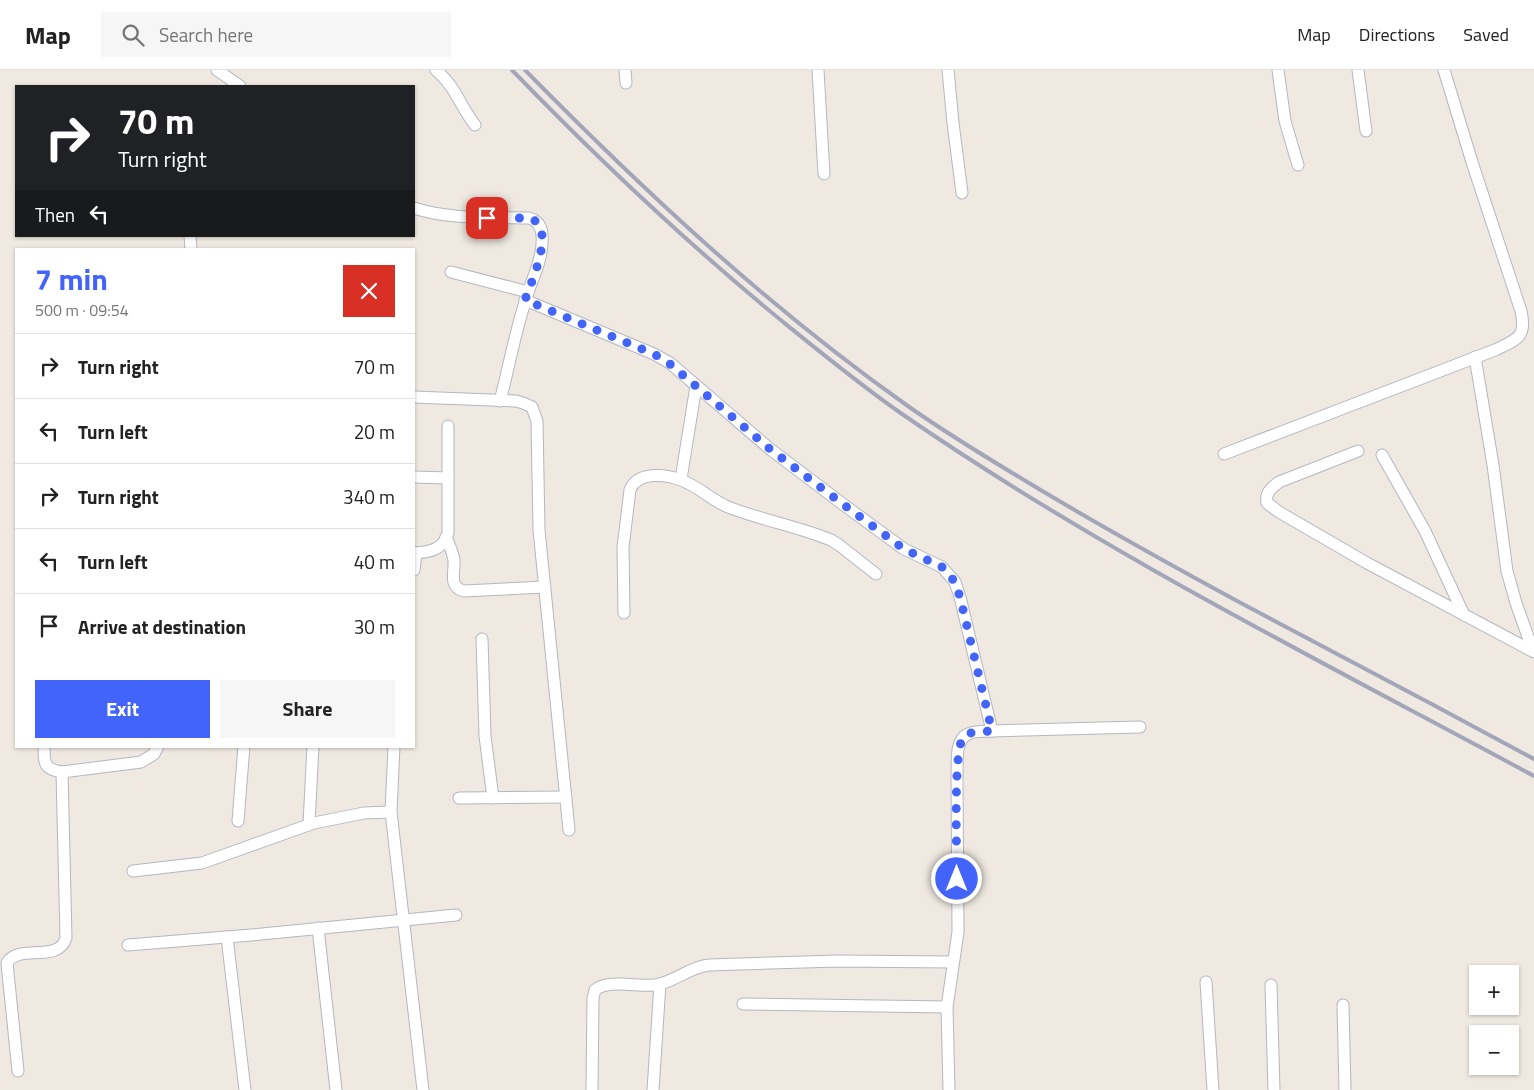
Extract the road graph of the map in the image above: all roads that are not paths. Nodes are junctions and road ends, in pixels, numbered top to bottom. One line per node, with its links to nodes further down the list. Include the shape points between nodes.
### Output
1 (217, 70): 10 (street)
2 (436, 70): 11 (street, via 452,86)
3 (625, 70): 9 (street)
4 (818, 70): 14 (street)
5 (948, 70): 15 (street)
6 (1278, 70): 13 (street, via 1284,122)
7 (1358, 70): 12 (street)
8 (1444, 70): 19 (street, via 1524,323 1521,333 1512,341)
9 (626, 83)
10 (239, 85)
11 (475, 125)
12 (1366, 131)
13 (1298, 166)
14 (824, 174)
15 (962, 193)
16 (415, 208): 18 (street, via 452,216 535,220 541,229 542,245)
17 (451, 272): 18 (street)
18 (526, 296): 20 (street, via 654,354); 22 (street)
19 (1474, 357): 25 (street); 37 (street, via 1492,457 1507,571)
20 (696, 386): 29 (street); 39 (street, via 770,449 836,499 904,549 947,571 960,597)
21 (415, 397): 22 (street)
22 (500, 401): 33 (street, via 528,405 536,415 539,530)
23 (448, 426): 28 (street)
24 (1358, 452): 35 (street, via 1279,482 1270,489 1267,503 1351,554)
25 (1224, 454)
26 (1382, 455): 35 (street, via 1424,531)
27 (415, 477): 28 (street)
28 (448, 478): 30 (street, via 449,525)
29 (681, 480): 32 (street, via 728,507 839,544); 34 (street, via 650,476 633,483 623,546)
30 (446, 537): 31 (street, via 436,550); 33 (street, via 454,562 453,582 460,590)
31 (415, 553)
32 (876, 574)
33 (545, 587): 46 (street)
34 (624, 613)
35 (1464, 615): 37 (street)
36 (482, 639): 48 (street, via 485,736)
37 (1533, 652)
38 (1140, 727): 39 (street)
39 (992, 731): 59 (street, via 968,733 959,744 958,932)
40 (44, 748): 45 (street, via 47,766)
41 (157, 748): 45 (street, via 154,754 141,762)
42 (244, 748): 50 (street)
43 (313, 748): 51 (street)
44 (394, 748): 49 (street)
45 (62, 772): 66 (street, via 66,938 58,949 14,956 7,963)
46 (566, 797): 48 (street); 52 (street)
47 (459, 798): 48 (street)
48 (493, 798)
49 (391, 812): 51 (street, via 364,813); 55 (street)
50 (238, 821)
51 (309, 824): 53 (street, via 202,863)
52 (569, 830)
53 (133, 871)
54 (456, 915): 55 (street)
55 (404, 920): 56 (street); 69 (street)
56 (318, 928): 57 (street); 68 (street)
57 (227, 937): 58 (street); 67 (street)
58 (128, 945)
59 (953, 962): 61 (street, via 837,961 702,966); 65 (street)
60 (1206, 982): 73 (street)
61 (660, 984): 70 (street, via 608,985 595,990); 71 (street)
62 (1271, 985): 74 (street)
63 (744, 1004): 65 (street)
64 (1343, 1005): 75 (street)
65 (947, 1007): 72 (street)
66 (18, 1071)
67 (245, 1090)
68 (336, 1090)
69 (423, 1090)
70 (592, 1090)
71 (653, 1090)
72 (948, 1090)
73 (1213, 1090)
74 (1274, 1090)
75 (1345, 1090)

